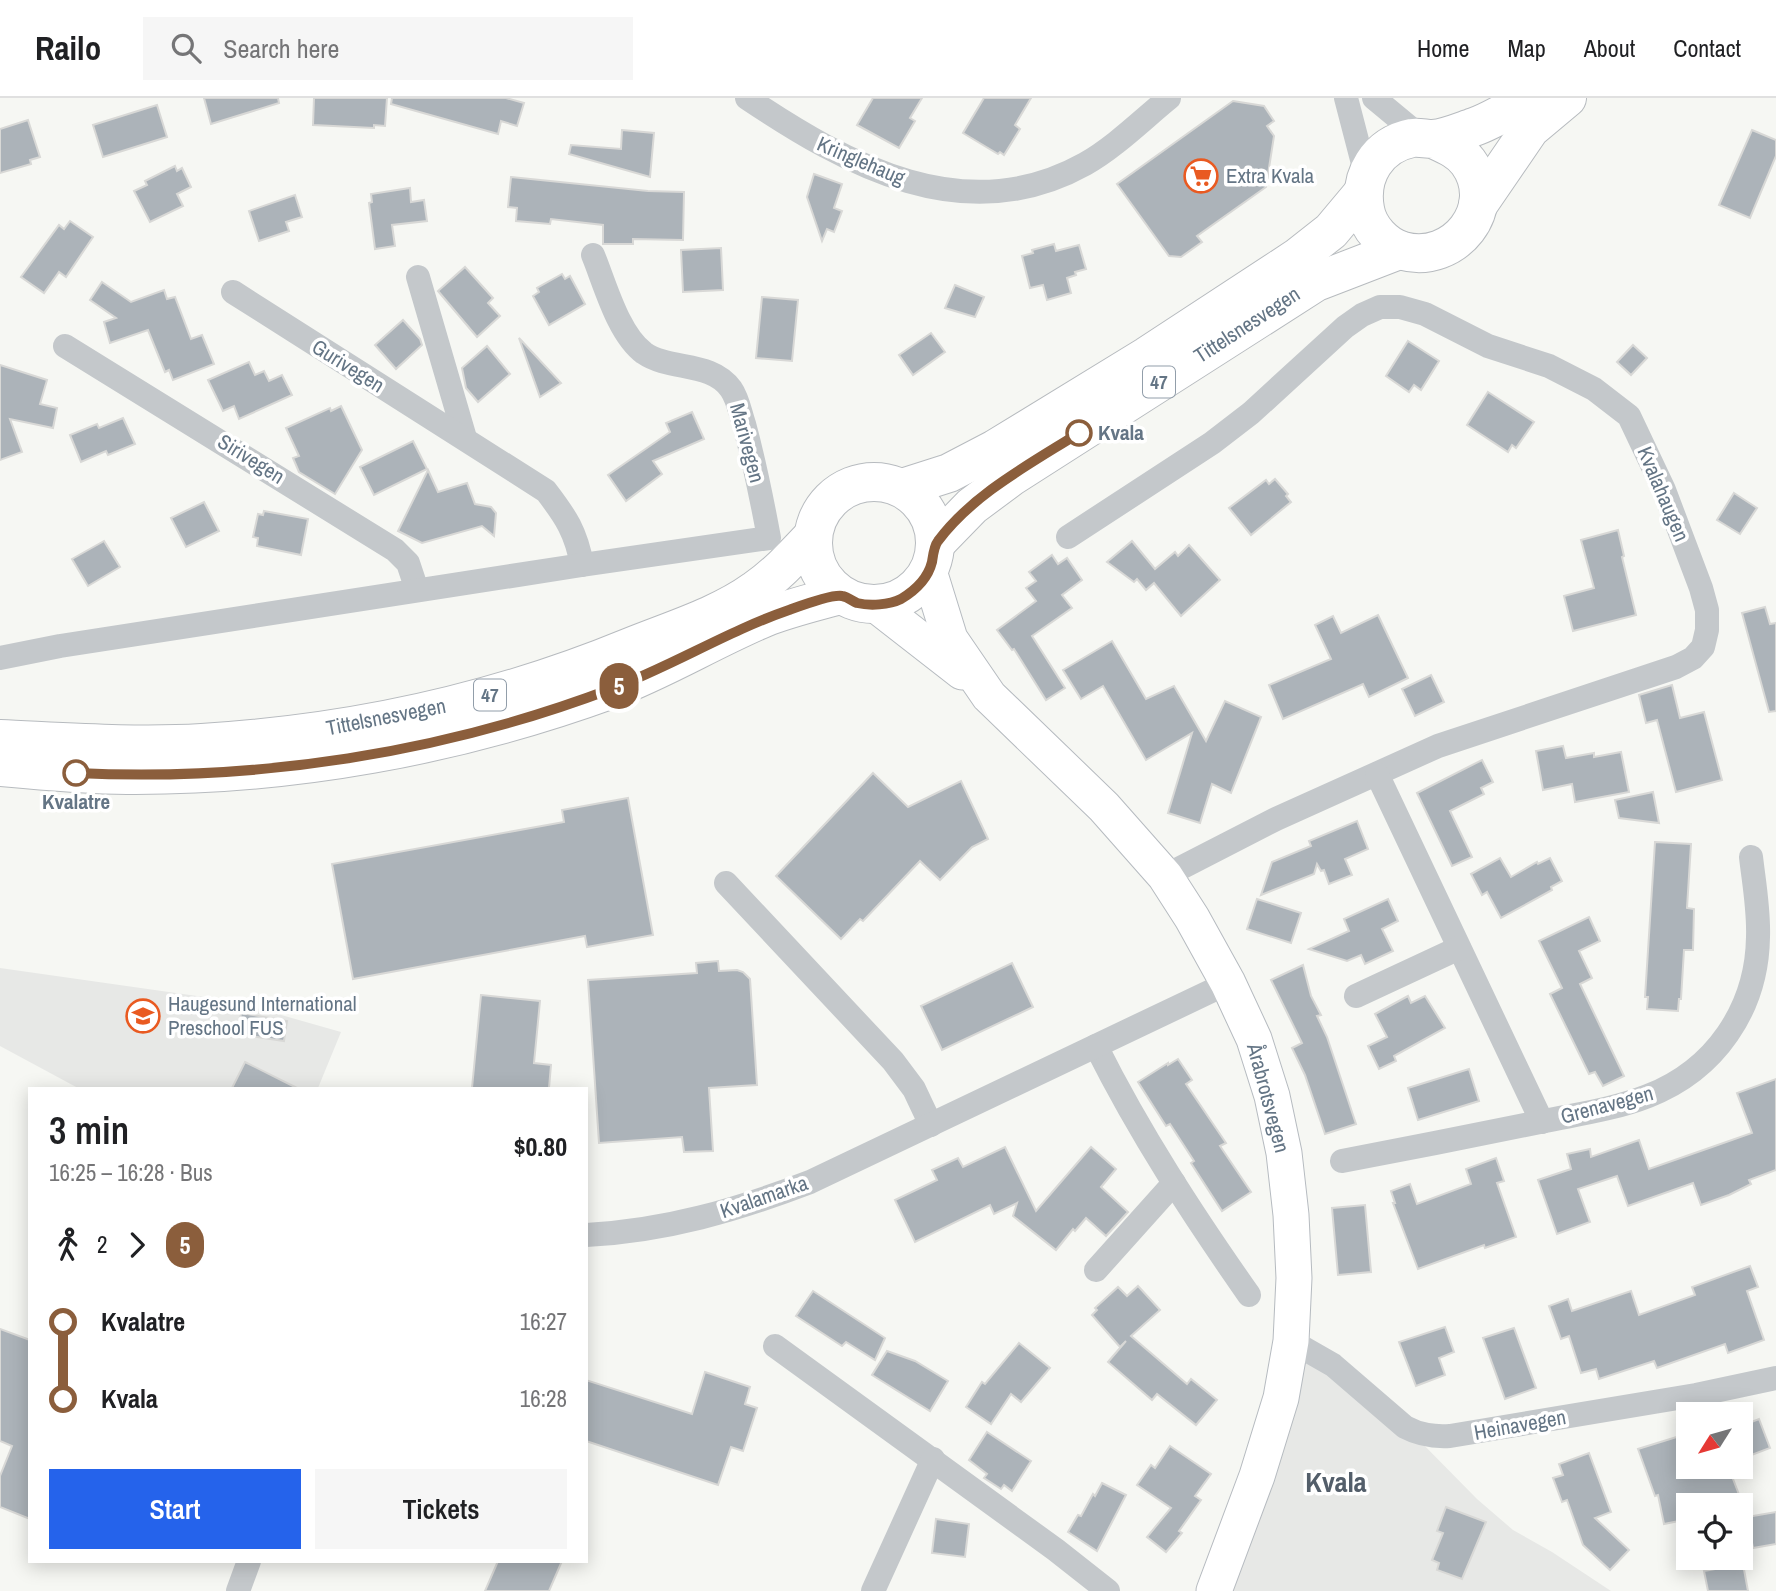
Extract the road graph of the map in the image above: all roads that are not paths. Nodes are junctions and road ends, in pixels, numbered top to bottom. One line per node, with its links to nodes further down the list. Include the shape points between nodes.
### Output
1 (1169, 98): 6 (street, Kringlehaug, via 1085,164 1032,185 983,192 956,192 897,180 808,139)
2 (1346, 98): 8 (street)
3 (1374, 98): 7 (street)
4 (1531, 98): 7 (main road, 47, via 1477,126)
5 (1567, 98): 9 (main road, 47, via 1530,129)
6 (750, 99)
7 (1427, 138): 8 (main road, 47, via 1410,138 1388,147 1375,159); 9 (main road, via 1454,148 1468,163 1477,184)
8 (1364, 185): 10 (main road, via 1366,218 1380,237); 16 (main road, Tittelsnesvegen / 47, via 1331,231 1298,257 995,449 949,473)
9 (1478, 205): 10 (main road, 47, via 1471,225 1458,240 1420,254)
10 (1399, 250): 19 (main road, Tittelsnesvegen / 47, via 1315,282 1011,477 972,506)
11 (593, 255): 20 (street, Marivegen, via 624,331 645,354 719,377 732,389 753,457 769,538)
12 (418, 277): 15 (street)
13 (233, 292): 15 (street, Gurivegen)
14 (65, 346): 21 (street, Sirivegen, via 395,550 408,563)
15 (465, 438): 20 (street, Gurivegen, via 545,491 570,524)
16 (902, 488): 17 (main road, 47, via 864,483 845,489 824,509); 19 (main road, via 920,502 932,521)
17 (813, 536): 22 (main road, via 814,558 824,579); 26 (main road, Tittelsnesvegen / 47, via 754,591 715,613 600,660 414,715 201,743)
18 (1068, 537): 28 (street, Kvalahaugen, via 1212,443 1345,327 1380,307 1424,314 1594,389 1629,416 1664,490 1707,610 1703,647 1676,667 1438,746)
19 (933, 557): 23 (main road, 47, via 916,589 898,601); 25 (main road, Årabrotsvegen, via 950,639)
20 (582, 565): 21 (street)
21 (417, 590): 24 (street)
22 (840, 595): 23 (main road); 27 (main road, Tittelsnesvegen / 47, via 764,619 612,689 423,745 320,763 204,774 126,775)
23 (876, 605): 25 (main road, Årabrotsvegen)
24 (0, 658)
25 (983, 688): 30 (main road, Årabrotsvegen, via 1104,807)
26 (0, 739)
27 (0, 767)
28 (1377, 774): 30 (street, Kvalahaugen); 32 (street, Grenavegen)
29 (1751, 858): 33 (street, Grenavegen, via 1758,924)
30 (1165, 876): 34 (main road, Årabrotsvegen)
31 (726, 883): 38 (street, via 893,1061 915,1089)
32 (1459, 948): 35 (street); 37 (street, Grenavegen)
33 (1767, 950): 37 (street, Grenavegen, via 1734,1025 1717,1051 1694,1072 1671,1087 1622,1105)
34 (1228, 983): 36 (street, Kvalamarka); 44 (main road, Årabrotsvegen, via 1254,1039 1284,1153 1294,1278)
35 (1356, 996)
36 (1096, 1046): 38 (street, Kvalamarka); 40 (street)
37 (1542, 1122): 39 (street, Grenavegen)
38 (931, 1125): 41 (street, Kvalamarka, via 752,1204 691,1221)
39 (1342, 1161)
40 (1174, 1183): 42 (street); 43 (street)
41 (588, 1235)
42 (1096, 1270)
43 (1249, 1295)
44 (1291, 1341): 46 (street, Heinavegen, via 1334,1365 1405,1427 1434,1437); 52 (main road, Årabrotsvegen, via 1281,1398 1261,1463)
45 (775, 1346): 47 (street)
46 (1776, 1378)
47 (933, 1459): 50 (street); 51 (street)
48 (249, 1563): 49 (street)
49 (243, 1590)
50 (873, 1591)
51 (1108, 1591)
52 (1214, 1591)

